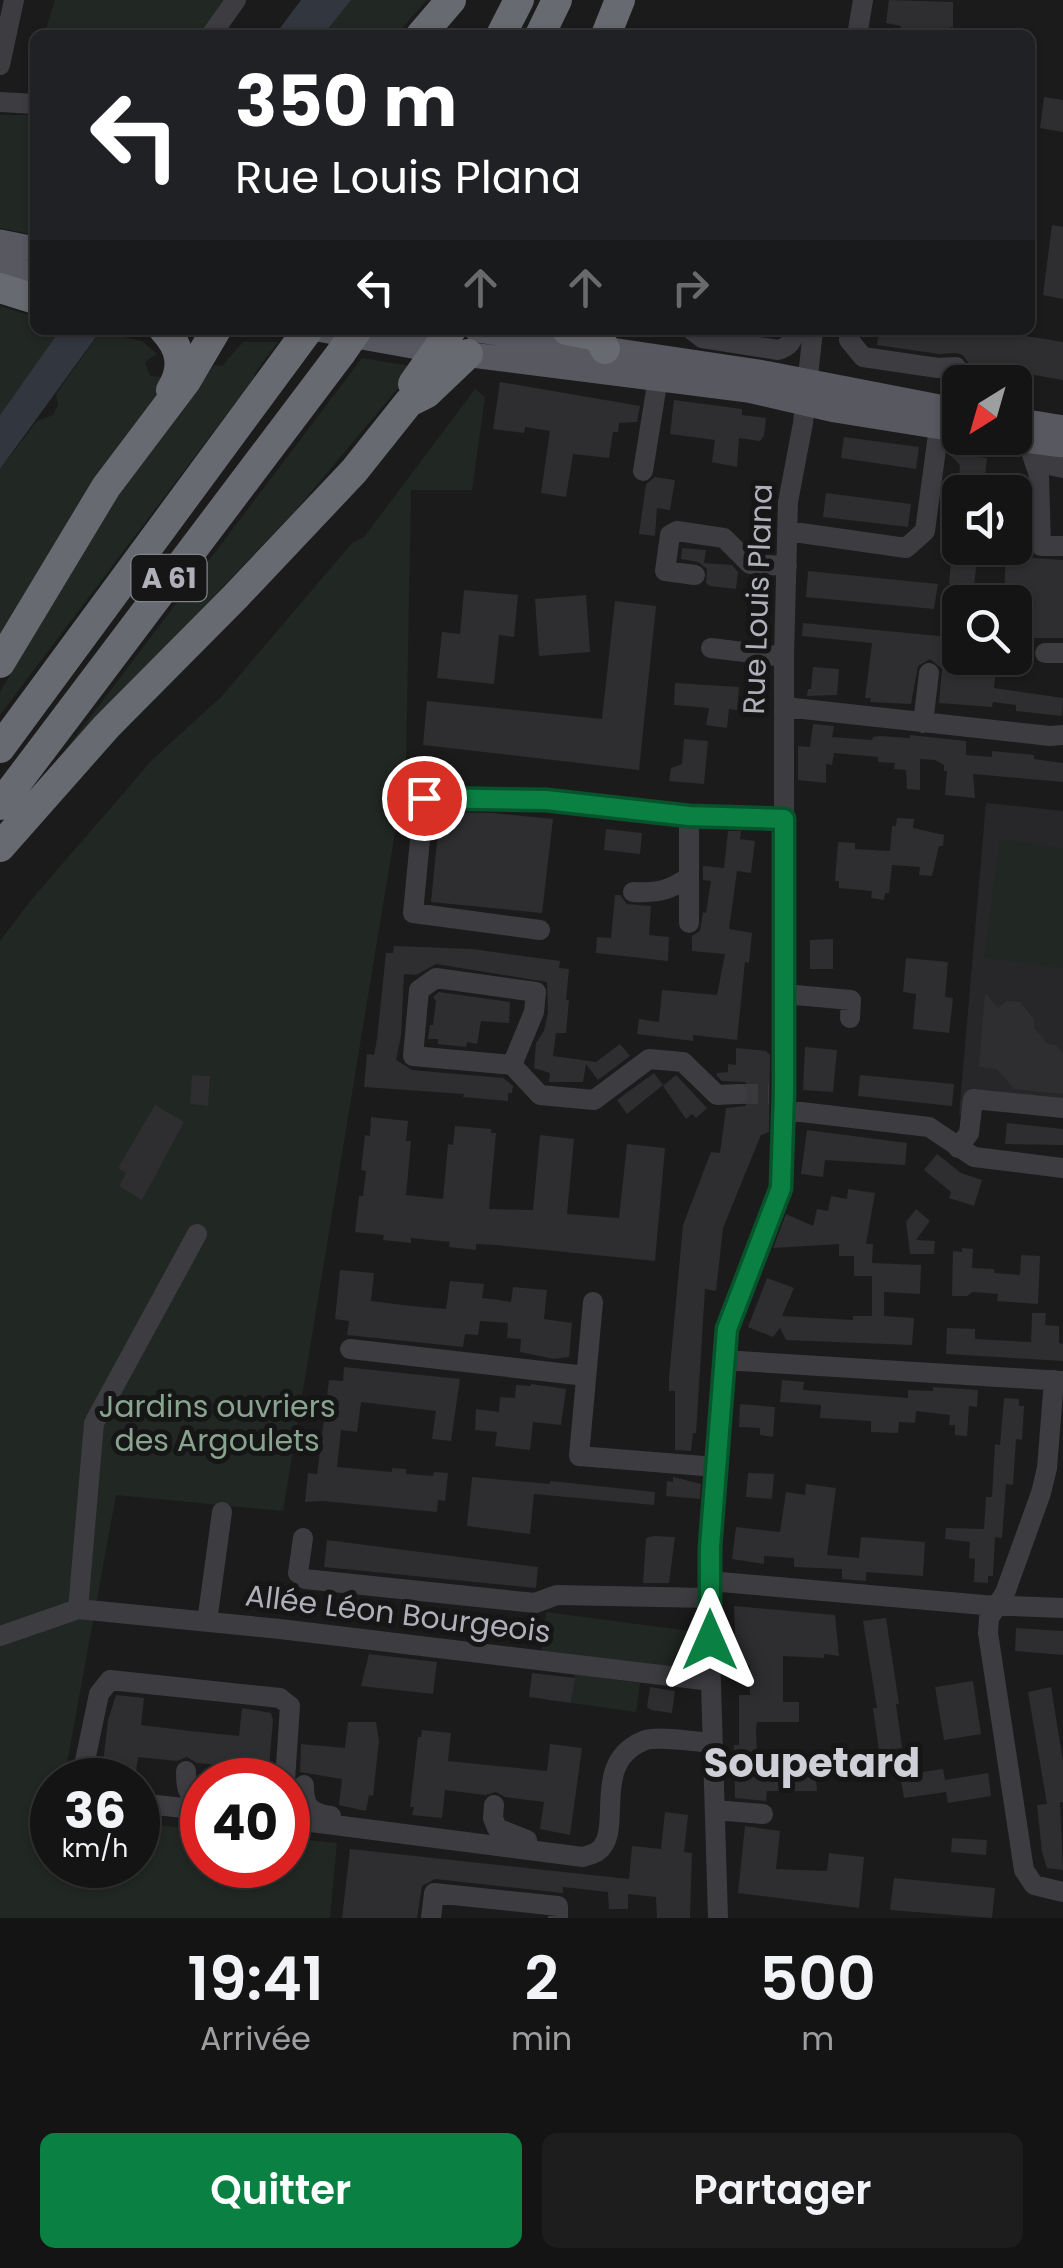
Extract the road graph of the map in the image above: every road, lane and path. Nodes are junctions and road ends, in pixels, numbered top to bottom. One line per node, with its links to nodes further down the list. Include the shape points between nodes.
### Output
1 (14, 0): 14 (street)
2 (236, 0): 8 (street)
3 (451, 0): 9 (highway)
4 (519, 0): 10 (highway)
5 (557, 0): 11 (highway)
6 (620, 0): 12 (highway)
7 (863, 0): 13 (street)
8 (215, 30)
9 (426, 30)
10 (504, 30)
11 (542, 30)
12 (608, 30)
13 (858, 30)
14 (0, 64)
15 (0, 102): 16 (street)
16 (30, 104)
17 (0, 242): 18 (main road)
18 (30, 248)
19 (0, 267): 20 (main road)
20 (30, 273)
21 (0, 288): 22 (highway)
22 (30, 297)
23 (168, 335): 38 (highway, via 181,366)
24 (213, 335): 38 (highway)
25 (593, 335): 32 (highway)
26 (698, 335): 27 (street, via 778,350)
27 (792, 335)
28 (812, 335): 35 (street, Rue Louis Plana)
29 (850, 335): 33 (street, via 863,356)
30 (325, 337): 31 (main road); 58 (highway, A 61); 59 (highway, A 61)
31 (459, 341): 32 (main road); 34 (main road); 62 (highway, via 413,382 409,402 354,471 107,726)
32 (606, 349): 35 (main road, via 764,373)
33 (942, 368)
34 (658, 378): 35 (main road); 46 (street)
35 (807, 393): 36 (main road); 47 (street, Rue Louis Plana)
36 (942, 421)
37 (1063, 428): 39 (main road)
38 (146, 432): 53 (highway)
39 (1032, 437)
40 (1032, 441): 41 (main road)
41 (1063, 446)
42 (1032, 447): 45 (street)
43 (945, 455): 47 (street, via 925,531 906,548)
44 (1029, 455): 48 (street, via 1039,475 1041,546)
45 (1063, 468)
46 (643, 471)
47 (787, 531): 49 (street, Rue Louis Plana)
48 (1063, 546)
49 (787, 566): 50 (street, via 750,564 724,538 670,535 665,571); 52 (street, Rue Louis Plana)
50 (695, 575)
51 (710, 648): 52 (street)
52 (784, 657): 55 (street, Rue Louis Plana)
53 (0, 663)
54 (929, 674): 56 (street)
55 (785, 708): 56 (street); 61 (street, Rue Louis Plana)
56 (923, 722): 57 (street)
57 (1063, 735)
58 (0, 748)
59 (0, 805)
60 (689, 816): 61 (street); 63 (street); 66 (street, via 546,800 424,798 414,914)
61 (784, 819): 67 (street, Rue Louis Plana)
62 (0, 847)
63 (688, 876): 64 (street, via 672,889); 65 (street)
64 (633, 892)
65 (689, 922)
66 (540, 930)
67 (784, 994): 68 (street, via 851,1000); 71 (street, Rue Louis Plana)
68 (850, 1018)
69 (512, 1064): 69 (street, via 536,992 436,978 419,990 413,1056); 70 (street, via 540,1095 594,1100 649,1059 684,1062 717,1095)
70 (738, 1094)
71 (779, 1099): 73 (street, via 928,1127); 78 (street, Rue Louis Plana, via 781,1188 734,1306)
72 (1063, 1108): 73 (street, via 973,1099 969,1133)
73 (958, 1148): 74 (street, via 993,1162)
74 (1063, 1168)
75 (196, 1234): 87 (street, via 94,1422)
76 (594, 1302): 79 (street)
77 (350, 1349): 79 (street)
78 (723, 1360): 80 (street); 81 (street, Rue Louis Plana)
79 (586, 1376): 81 (street, via 578,1456)
80 (1058, 1380): 85 (street, via 1042,1492)
81 (716, 1467): 84 (street, Rue Louis Plana)
82 (222, 1512): 88 (street)
83 (303, 1538): 84 (street, via 298,1573 305,1579 535,1603 557,1595)
84 (710, 1589): 85 (street); 90 (street, Rue Louis Plana)
85 (998, 1604): 86 (street); 101 (street, via 988,1633 1024,1870 1034,1885)
86 (1063, 1608)
87 (78, 1609): 88 (street, Allée Léon Bourgeois); 89 (street)
88 (207, 1622): 90 (street, Allée Léon Bourgeois)
89 (0, 1636)
90 (711, 1681): 91 (street, Rue Louis Plana)
91 (713, 1743): 96 (street, Rue Louis Plana); 100 (street, via 646,1739 629,1750 612,1776 606,1839 598,1851 583,1857)
92 (84, 1758): 93 (street, via 99,1694 110,1680 280,1698 290,1706)
93 (294, 1758)
94 (494, 1805): 100 (street, via 497,1828)
95 (310, 1809): 99 (street)
96 (715, 1810): 97 (street); 102 (street, Rue Louis Plana)
97 (764, 1814)
98 (310, 1822): 99 (street)
99 (350, 1827): 100 (street)
100 (540, 1851)
101 (1063, 1892)
102 (718, 1917): 105 (street)
103 (431, 1918): 104 (street, via 434,1893 558,1906)
104 (558, 1918)
105 (734, 1918)

